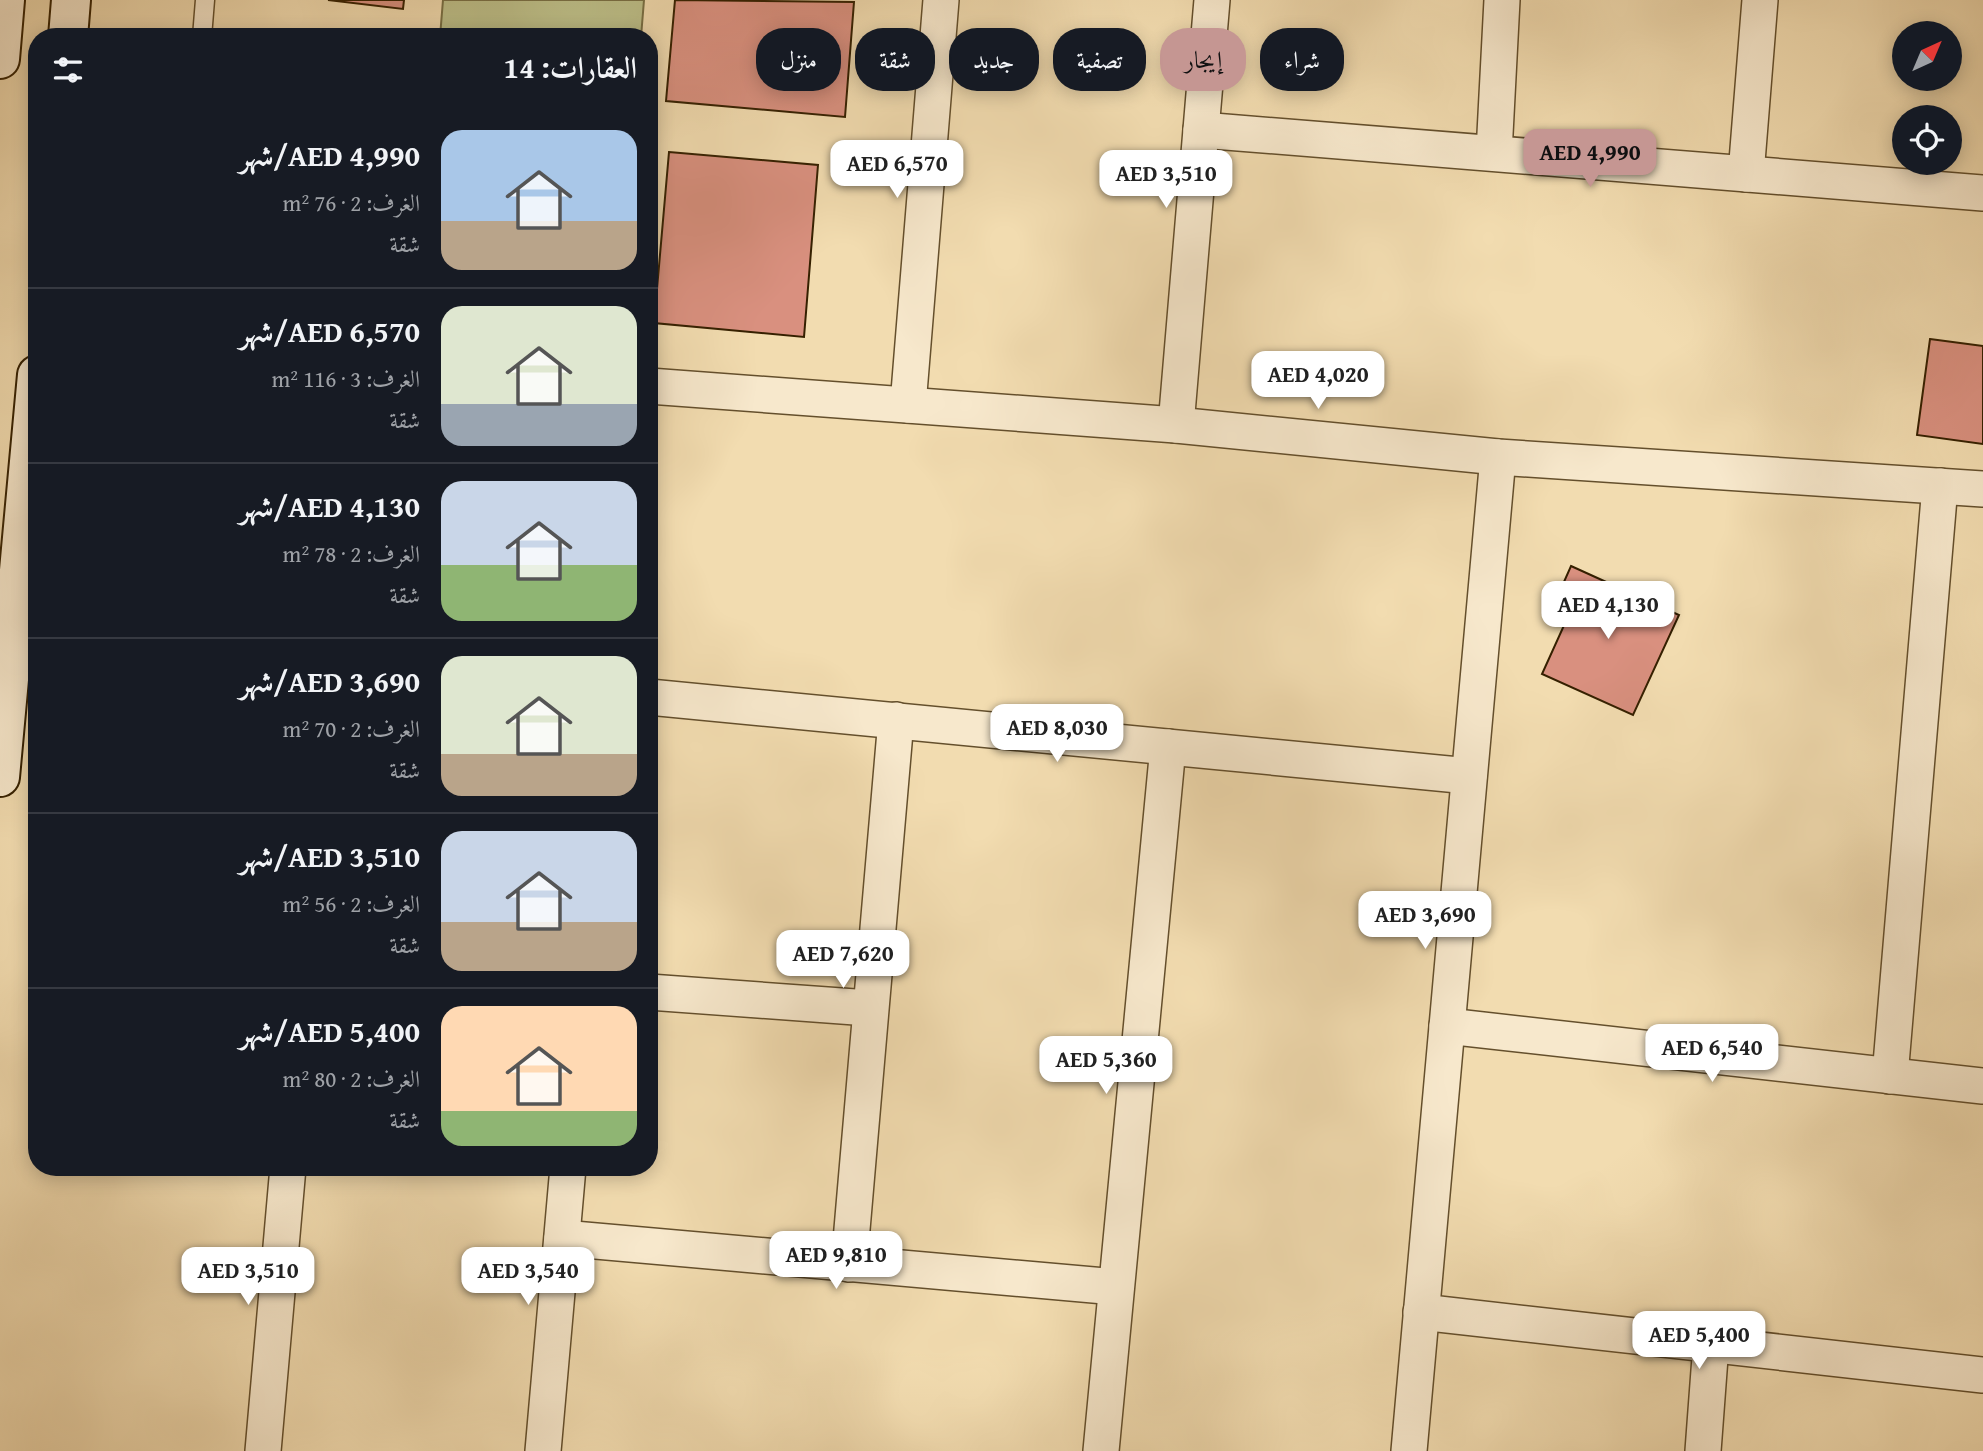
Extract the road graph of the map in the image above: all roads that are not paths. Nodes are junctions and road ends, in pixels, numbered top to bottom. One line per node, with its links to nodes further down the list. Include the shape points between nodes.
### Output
1 (5, 0): 10 (street)
2 (71, 0): 8 (street)
3 (205, 0): 9 (lane)
4 (941, 0): 16 (street)
5 (1212, 0): 11 (street)
6 (1502, 0): 12 (street)
7 (1760, 0): 13 (street)
8 (69, 28)
9 (203, 28)
10 (0, 59)
11 (1201, 130): 12 (street); 17 (street)
12 (1494, 153): 13 (street)
13 (1746, 174): 14 (street)
14 (1983, 193)
15 (658, 387): 16 (street)
16 (908, 405): 17 (street)
17 (1176, 425): 18 (street)
18 (1498, 457): 20 (street); 25 (street)
19 (28, 473): 26 (street)
20 (1940, 486): 21 (street); 30 (street)
21 (1983, 489)
22 (658, 698): 23 (street)
23 (896, 720): 24 (street); 28 (street)
24 (1168, 747): 25 (street); 36 (street)
25 (1469, 776): 29 (street)
26 (0, 777)
27 (658, 993): 28 (street)
28 (869, 1008): 35 (street)
29 (1447, 1026): 30 (street); 37 (street)
30 (1890, 1076): 31 (street)
31 (1983, 1086)
32 (287, 1176): 40 (street)
33 (567, 1176): 34 (street)
34 (562, 1238): 35 (street); 41 (street)
35 (849, 1264): 36 (street)
36 (1116, 1287): 42 (street)
37 (1421, 1312): 38 (street); 43 (street)
38 (1711, 1344): 39 (street); 44 (street)
39 (1983, 1374)
40 (263, 1451)
41 (543, 1451)
42 (1101, 1451)
43 (1409, 1451)
44 (1703, 1451)

